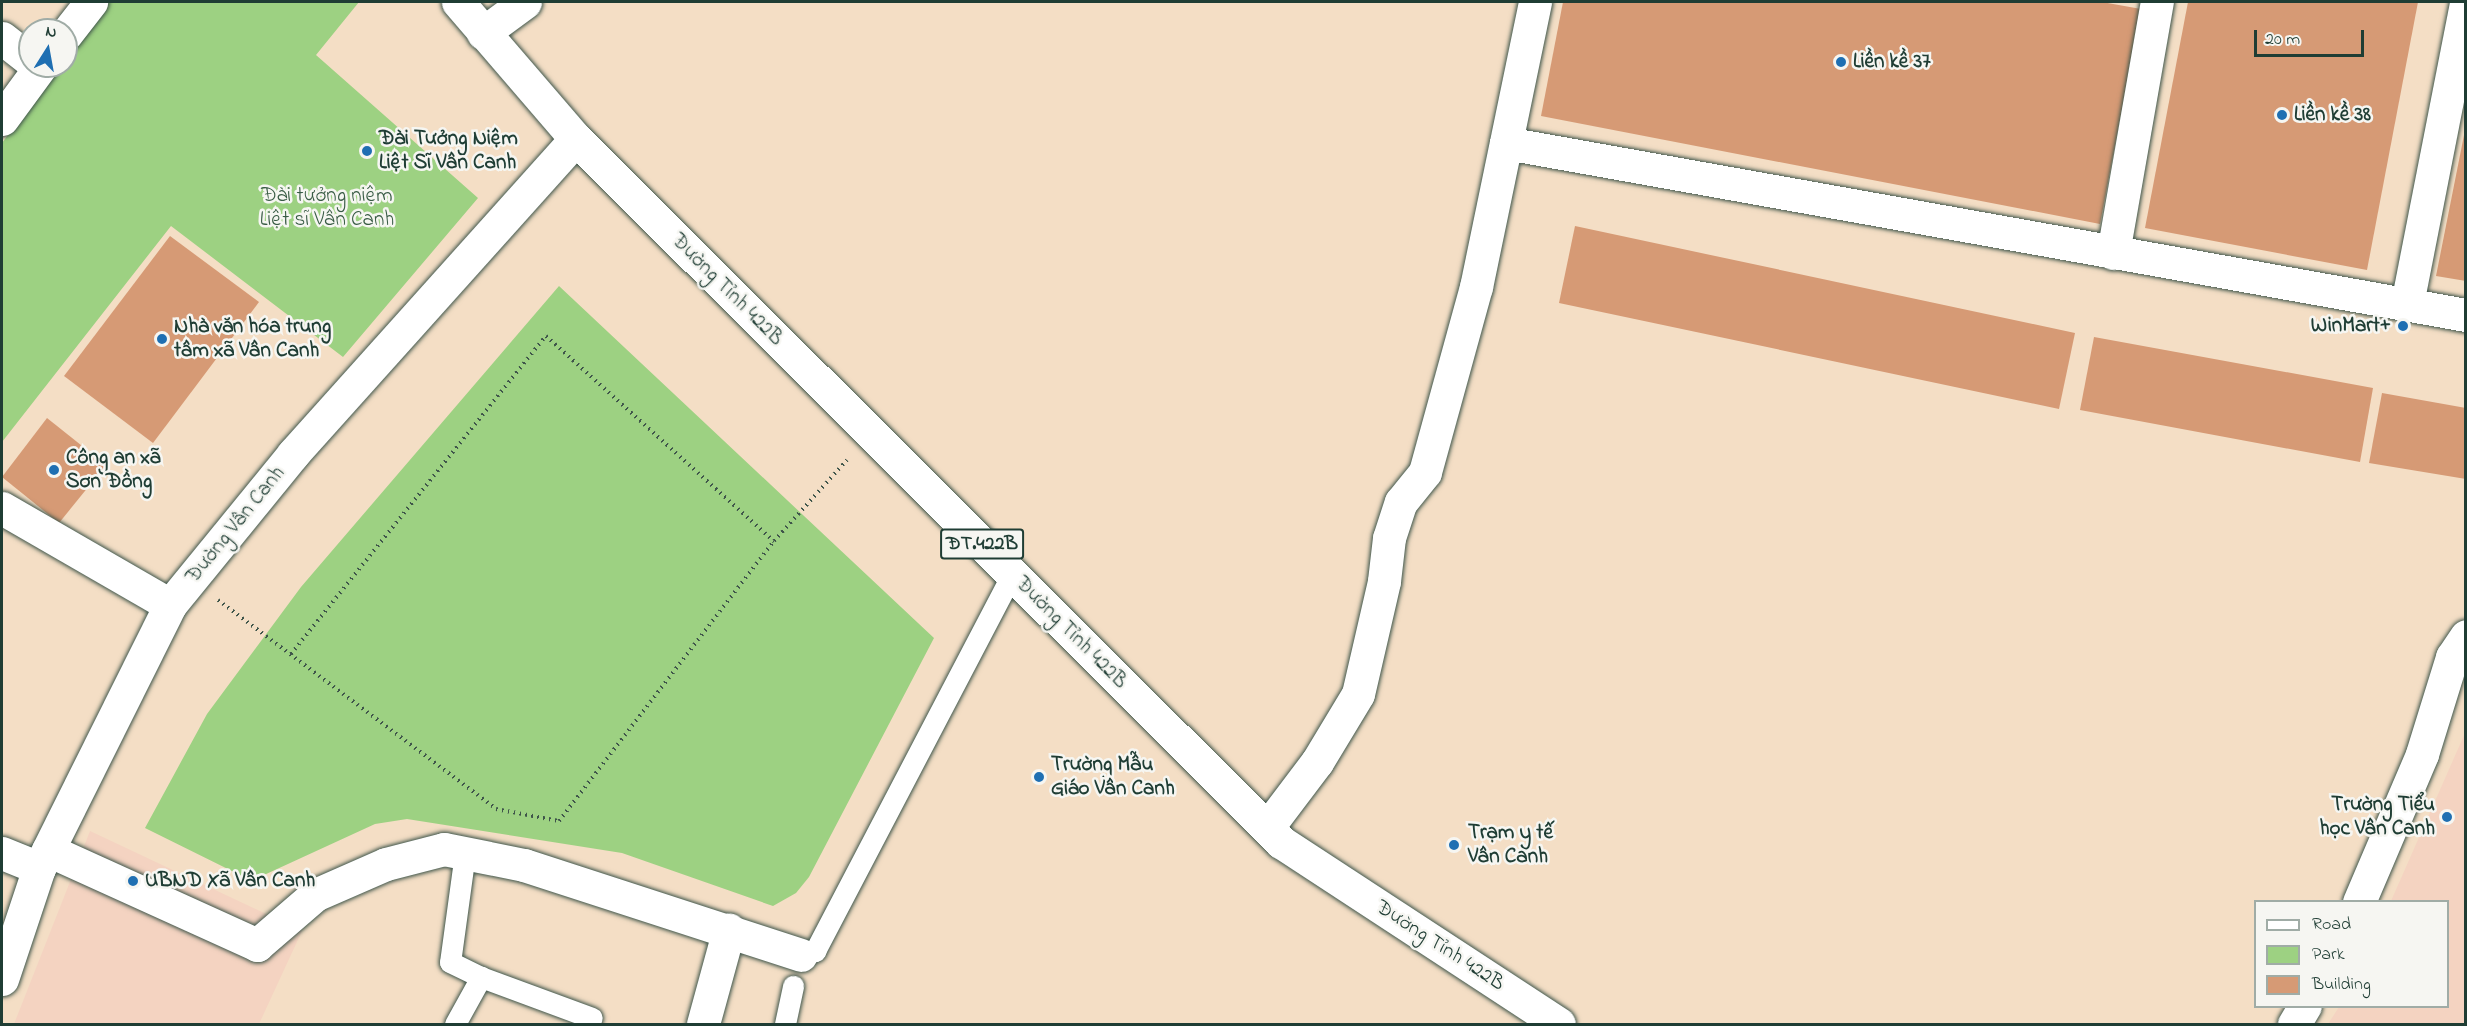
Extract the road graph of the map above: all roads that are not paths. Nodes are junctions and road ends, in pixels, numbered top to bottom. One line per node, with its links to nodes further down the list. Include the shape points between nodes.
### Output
1 (91, 2): 8 (street)
2 (458, 2): 9 (street, Đường Tỉnh 422B / ĐT.422B)
3 (489, 2): 9 (street)
4 (525, 2): 9 (street)
5 (1535, 2): 15 (street)
6 (2157, 2): 16 (street)
7 (2466, 2): 17 (street)
8 (78, 19)
9 (483, 33): 14 (street, Đường Tỉnh 422B / ĐT.422B)
10 (2, 38): 11 (street)
11 (18, 50)
12 (29, 78): 13 (street)
13 (2, 119)
14 (576, 139): 20 (street, Đường Tỉnh 422B / ĐT.422B); 21 (street, Đường Vân Canh, via 293,454)
15 (1506, 143): 16 (street); 23 (street, via 1476,287 1431,452 1425,472 1401,502 1389,538 1384,581 1358,694 1317,762)
16 (2113, 253): 17 (street)
17 (2407, 304): 18 (street)
18 (2466, 315)
19 (2, 508): 21 (street)
20 (1012, 574): 23 (street, Đường Tỉnh 422B / ĐT.422B); 29 (lane, via 815,951)
21 (170, 604): 26 (street, Đường Vân Canh)
22 (2466, 636): 27 (street, via 2452,657 2422,754)
23 (1267, 828): 38 (street, Đường Tỉnh 422B / ĐT.422B, via 1281,842)
24 (2, 853): 26 (street)
25 (465, 853): 26 (street, via 444,849 357,876 315,895 257,945); 28 (street, via 524,865); 30 (lane, via 450,962)
26 (44, 859): 31 (street, Đường Vân Canh)
27 (2361, 900)
28 (729, 929): 29 (street); 36 (street)
29 (801, 955)
30 (481, 977): 34 (lane); 35 (lane)
31 (2, 980)
32 (793, 986): 37 (lane)
33 (2304, 1008): 39 (street)
34 (592, 1018)
35 (455, 1024)
36 (703, 1024)
37 (785, 1024)
38 (1559, 1024)
39 (2294, 1024)

